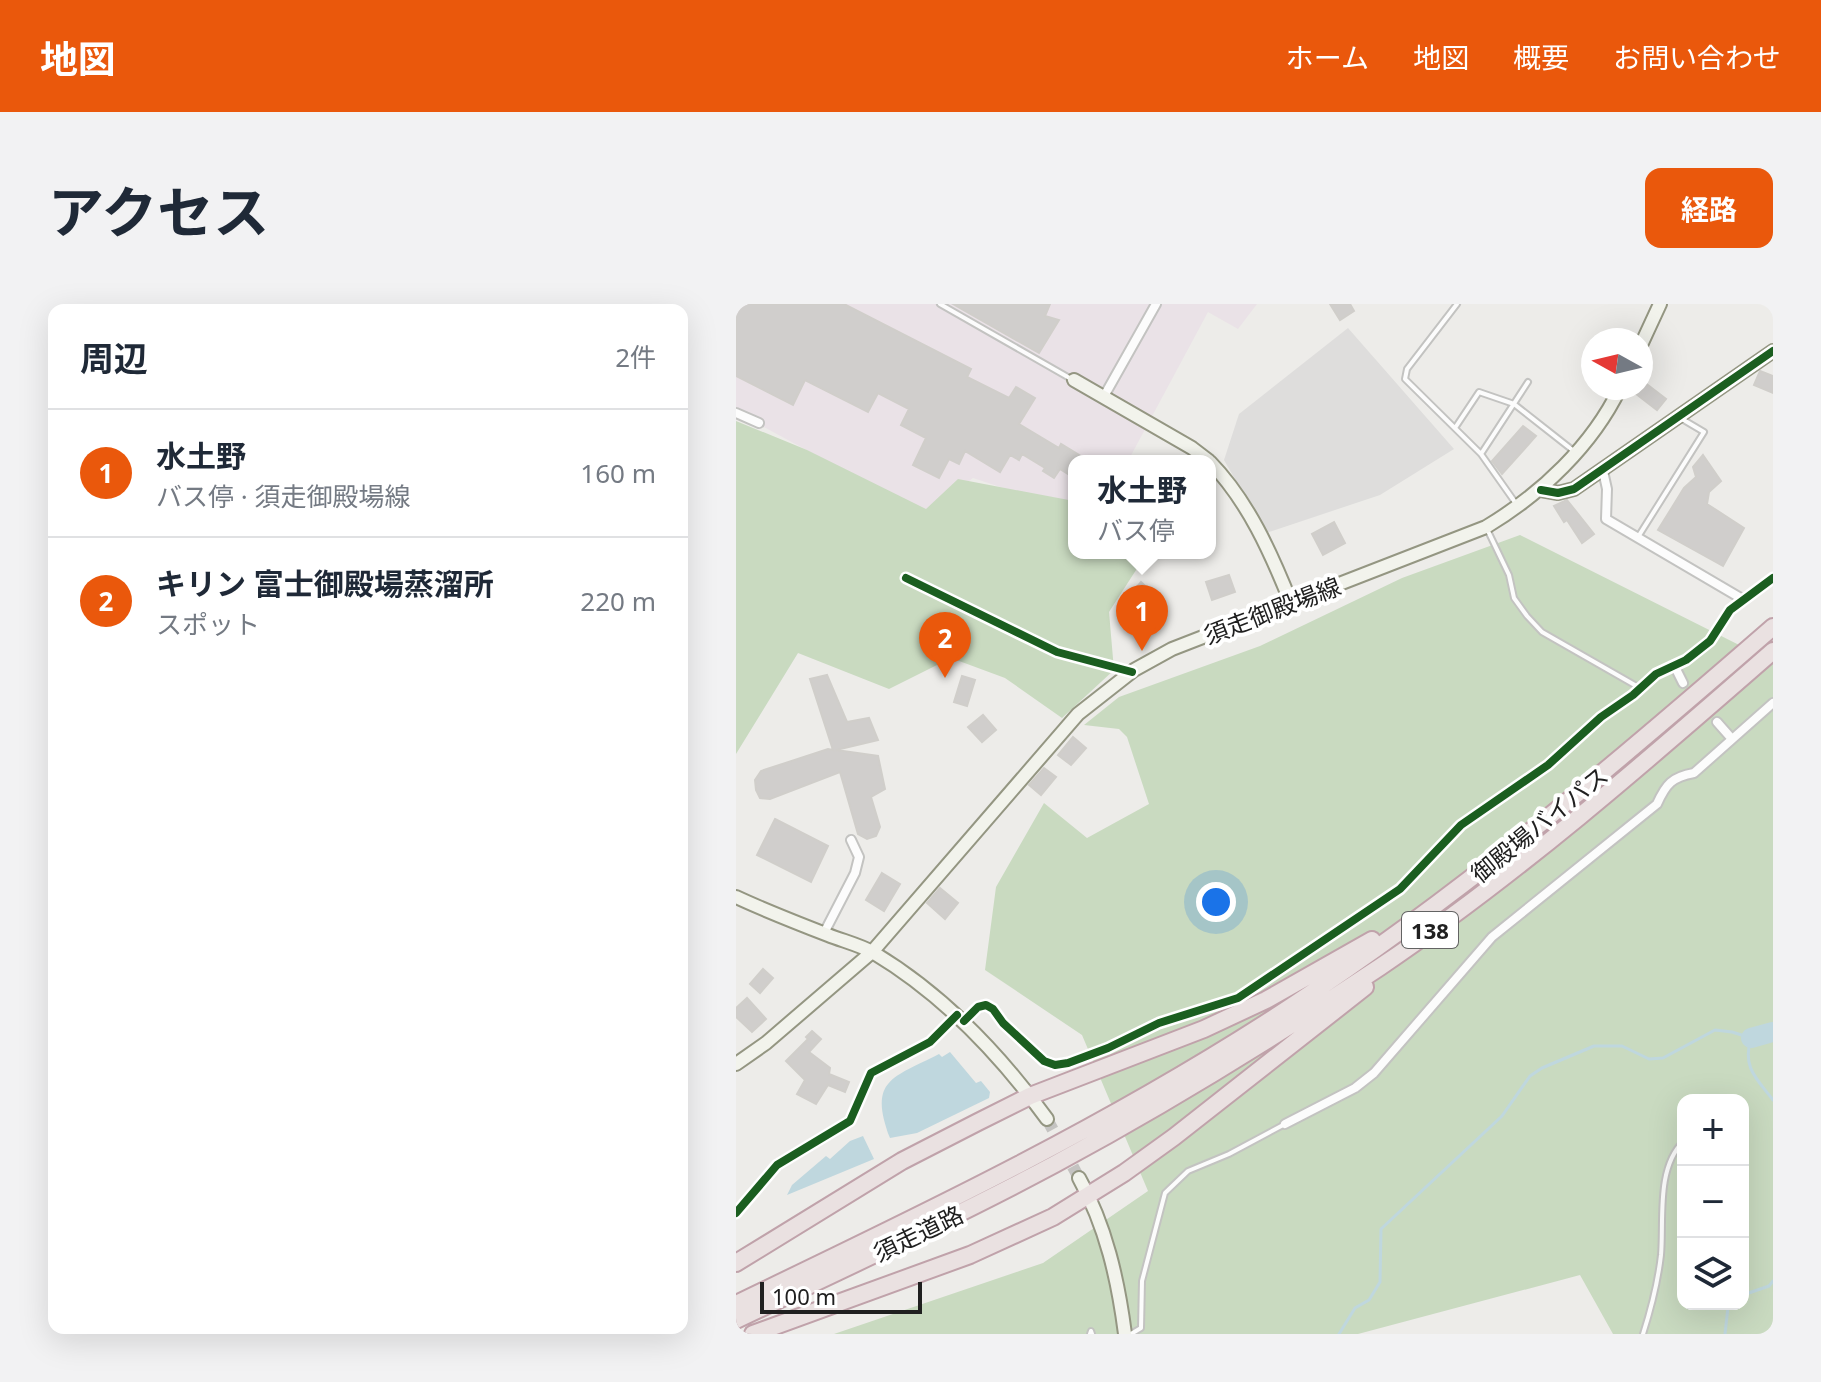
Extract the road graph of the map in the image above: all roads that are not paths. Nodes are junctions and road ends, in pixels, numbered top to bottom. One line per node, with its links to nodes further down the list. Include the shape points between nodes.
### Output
1 (940, 304): 7 (lane)
2 (1156, 304): 9 (street)
3 (1457, 304): 15 (lane, via 1407,369 1405,379)
4 (1660, 304): 5 (main road)
5 (1649, 328)
6 (1773, 351): 13 (main road)
7 (1074, 380): 9 (main road)
8 (1528, 382): 11 (lane)
9 (1103, 398): 18 (main road)
10 (1612, 400): 16 (main road, 須走御殿場線)
11 (1514, 404): 15 (lane, via 1479,392); 16 (lane); 17 (lane)
12 (736, 413): 14 (street)
13 (1678, 417): 20 (main road); 24 (lane, via 1704,432)
14 (759, 423)
15 (1455, 428): 17 (lane)
16 (1575, 452): 21 (main road, 須走御殿場線)
17 (1481, 454): 22 (lane)
18 (1200, 455)
19 (1216, 471): 28 (main road, via 1270,550)
20 (1603, 471): 21 (main road, via 1574,489); 24 (street, via 1606,519)
21 (1541, 490): 22 (main road, 須走御殿場線)
22 (1519, 507): 23 (main road, 須走御殿場線)
23 (1486, 527): 28 (main road, 須走御殿場線); 34 (lane, via 1514,598 1542,632)
24 (1638, 537): 27 (street)
25 (906, 578): 32 (street, via 1057,652)
26 (1773, 578): 27 (street)
27 (1744, 600): 31 (street, via 1730,610 1710,641)
28 (1291, 603): 32 (main road, 須走御殿場線, via 1172,649)
29 (1773, 627): 39 (highway, 御殿場バイパス / 138)
30 (1773, 651): 40 (highway, 御殿場バイパス / 138)
31 (1675, 667): 33 (street); 34 (street, via 1656,674)
32 (1132, 672): 43 (main road, 須走御殿場線, via 1057,734)
33 (1683, 683)
34 (1640, 689): 44 (street, via 1527,781 1461,825 1391,896 1238,998 1055,1065 1044,1061 986,1005)
35 (1773, 703): 37 (street)
36 (1717, 722): 37 (street)
37 (1732, 739): 48 (street, via 1694,773 1665,785 1657,804 1492,937 1374,1073)
38 (851, 840): 42 (street, via 859,857 855,873)
39 (1508, 850): 46 (highway, via 1373,940 1266,1000 1133,1059); 50 (highway, 御殿場バイパス / 138, via 1292,1007)
40 (1488, 887): 50 (highway, 御殿場バイパス / 138, via 1303,1018 1155,1107); 52 (highway, via 1174,1137)
41 (736, 897): 42 (main road)
42 (824, 933): 43 (main road)
43 (872, 952): 44 (main road); 45 (main road, 須走御殿場線)
44 (961, 1018): 46 (main road); 53 (street, via 930,1042 871,1073 850,1121 777,1165)
45 (736, 1064)
46 (1030, 1096): 47 (main road); 54 (highway, via 902,1161)
47 (1047, 1119)
48 (1285, 1124): 59 (lane, via 1188,1171 1165,1193 1142,1281 1141,1328)
49 (1677, 1148): 60 (lane, via 1664,1186 1661,1257)
50 (1050, 1157): 55 (highway, 須走道路 / 138); 56 (highway, 須走道路 / 138, via 952,1217)
51 (1079, 1178): 52 (main road)
52 (1089, 1196): 57 (highway, via 970,1255); 58 (main road, via 1115,1274)
53 (736, 1213)
54 (736, 1263)
55 (736, 1304)
56 (736, 1320)
57 (753, 1334)
58 (1125, 1334)
59 (1131, 1334)
60 (1643, 1334)

